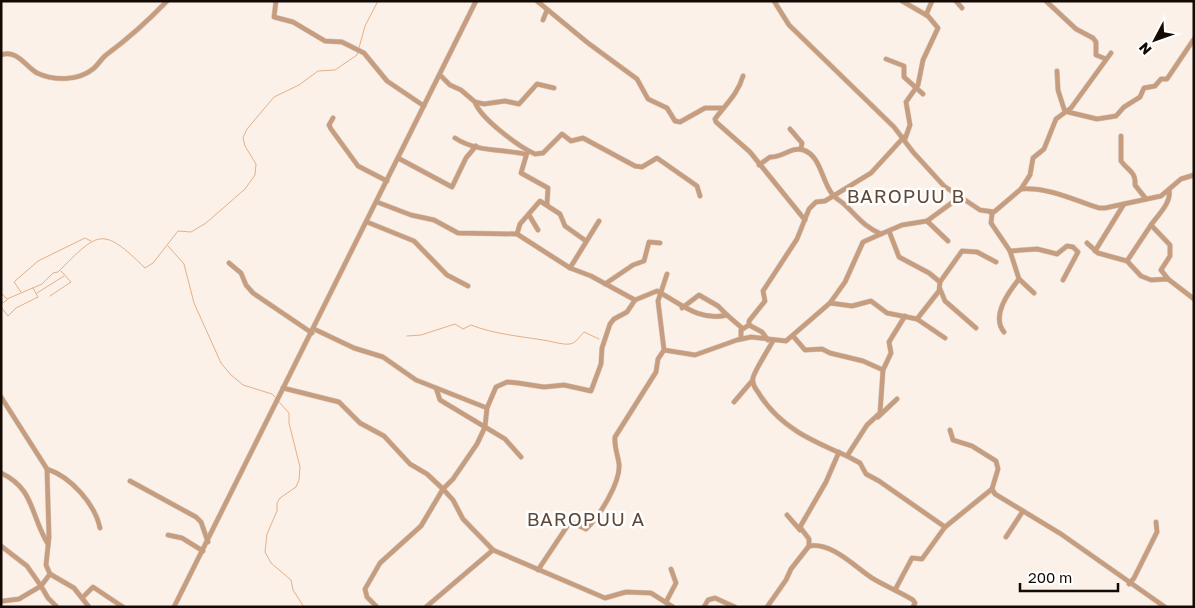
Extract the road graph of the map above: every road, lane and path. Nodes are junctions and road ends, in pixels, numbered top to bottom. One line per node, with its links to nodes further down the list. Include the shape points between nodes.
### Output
1 (166, 1): 16 (street, via 134,35 78,78 41,74 15,55)
2 (276, 1): 26 (street, via 274,17 293,22 325,41 342,42 364,53 387,81)
3 (476, 1): 20 (street)
4 (537, 1): 11 (street)
5 (774, 1): 33 (street, via 800,36)
6 (902, 1): 12 (street)
7 (932, 1): 12 (street)
8 (956, 1): 10 (street)
9 (1046, 1): 18 (street, via 1076,29 1093,38 1096,54)
10 (962, 8)
11 (547, 10): 13 (street); 27 (street, via 637,79 648,99 667,108 675,120 680,122 705,108)
12 (926, 15): 22 (street, via 938,29 926,52)
13 (543, 20)
14 (1194, 39): 28 (street, via 1166,80 1161,79 1155,86 1144,88 1140,97 1116,116 1097,119)
15 (1111, 53): 18 (street)
16 (1, 55)
17 (886, 59): 22 (street, via 904,66 904,77)
18 (1106, 59): 28 (street)
19 (1057, 71): 28 (street, via 1058,90)
20 (441, 76): 25 (street); 26 (street)
21 (743, 76): 27 (street, via 734,97)
22 (917, 87): 24 (street); 33 (street, via 906,102 910,125)
23 (554, 88): 25 (street, via 535,85 516,105 505,101)
24 (923, 94)
25 (475, 102): 36 (street, via 477,108)
26 (424, 106): 37 (street)
27 (722, 108): 38 (street, via 716,122 733,140 743,145)
28 (1066, 112): 41 (street, via 1056,120 1044,148 1033,158 1030,175)
29 (333, 118): 40 (street, via 329,125 331,129 358,166)
30 (790, 129): 35 (street, via 802,143)
31 (1121, 136): 45 (street, via 1121,161 1133,172 1135,185)
32 (455, 138): 34 (street)
33 (904, 138): 43 (street, via 871,173); 46 (street, via 944,186)
34 (476, 146): 36 (street); 37 (street, via 466,158 452,187)
35 (801, 149): 38 (street, via 770,157); 43 (street, via 815,160)
36 (527, 153): 44 (street, via 543,153 562,134 571,141 583,138 635,166 657,158 697,186); 48 (street, via 521,173 548,188)
37 (398, 158): 40 (street)
38 (759, 165): 52 (street)
39 (1194, 175): 42 (street, via 1182,179)
40 (387, 181): 47 (street)
41 (1021, 189): 49 (street, via 1050,192 1099,208); 50 (street)
42 (1169, 190): 45 (street, via 1161,196); 56 (street, via 1164,208)
43 (833, 195): 52 (street, via 812,205); 60 (street, via 861,222)
44 (700, 196)
45 (1146, 199): 49 (street)
46 (963, 201): 50 (street); 54 (street, via 953,202)
47 (377, 202): 55 (street); 59 (street, via 434,220 458,233)
48 (547, 204): 51 (street, via 538,201); 61 (street, via 560,214 566,226)
49 (1124, 204): 66 (street)
50 (991, 213): 65 (street, via 991,223)
51 (529, 215): 57 (street); 59 (street)
52 (804, 220): 88 (street, via 797,239 768,280 763,291 765,301)
53 (599, 221): 61 (street)
54 (927, 221): 58 (street); 62 (street)
55 (367, 222): 77 (street, via 414,241 447,275); 91 (street)
56 (1151, 225): 67 (street); 74 (street, via 1170,246 1170,256 1161,270)
57 (538, 230)
58 (889, 231): 60 (street); 75 (street, via 899,257)
59 (516, 234): 70 (street)
60 (881, 234): 83 (street, via 863,242 845,282)
61 (586, 241): 70 (street)
62 (948, 241)
63 (660, 243): 76 (street, via 649,242 644,261)
64 (1087, 243): 66 (street)
65 (1010, 251): 72 (street); 73 (street, via 1037,249 1057,254 1067,246 1073,246 1078,252)
66 (1095, 251): 67 (street)
67 (1126, 261): 74 (street, via 1145,278)
68 (996, 262): 75 (street, via 977,252 962,251)
69 (229, 263): 91 (street, via 241,273 253,293)
70 (570, 268): 76 (street)
71 (667, 274): 79 (street)
72 (1019, 279): 80 (street); 92 (street, via 999,314 999,326)
73 (1063, 280)
74 (1168, 280): 81 (street)
75 (940, 282): 78 (street)
76 (605, 284): 82 (street)
77 (468, 286)
78 (940, 288): 87 (street); 90 (street, via 945,301)
79 (660, 293): 82 (street, via 652,292); 84 (street); 97 (street, via 658,312)
80 (1034, 293)
81 (1194, 299)
82 (635, 300): 105 (street, via 622,316 611,321 591,391 564,385 544,387 507,382 496,387)
83 (830, 303): 86 (street, via 852,306 871,301 887,312); 93 (street)
84 (682, 308): 85 (street, via 713,317); 85 (street, via 699,295)
85 (727, 315): 89 (street)
86 (905, 316): 87 (street); 98 (street, via 889,342 890,358)
87 (917, 319): 94 (street)
88 (749, 325): 89 (street); 96 (street)
89 (742, 328): 95 (street)
90 (976, 328)
91 (313, 331): 100 (street); 101 (street, via 378,354 416,380)
92 (1004, 332)
93 (793, 336): 96 (street, via 786,341); 98 (street, via 805,350 822,349)
94 (945, 338)
95 (741, 339): 96 (street); 97 (street, via 695,355)
96 (770, 340): 99 (street)
97 (664, 350): 132 (street, via 658,359 656,372 615,437 619,465 612,492 603,508 586,529 570,522)
98 (883, 370): 106 (street, via 881,409)
99 (752, 381): 104 (street); 109 (street, via 762,400 787,426)
100 (283, 388): 115 (street, via 339,402 360,423 384,436 410,464); 125 (street)
101 (436, 388): 105 (street); 107 (street, via 440,400)
102 (1, 397): 112 (street)
103 (897, 399): 106 (street)
104 (734, 402)
105 (487, 408): 107 (street)
106 (876, 418): 110 (street, via 868,423)
107 (485, 427): 111 (street, via 505,439); 115 (street)
108 (950, 430): 116 (street, via 953,440 972,446 996,461 998,468)
109 (839, 452): 110 (street); 122 (street)
110 (847, 456): 120 (street, via 860,463 866,474)
111 (521, 457)
112 (47, 469): 121 (street, via 72,484 97,514); 126 (street)
113 (1, 473): 126 (street, via 21,486)
114 (130, 481): 125 (street, via 196,517)
115 (444, 489): 129 (street, via 463,519); 144 (street, via 420,526 375,570 365,589)
116 (992, 489): 117 (street); 120 (street)
117 (1023, 511): 124 (street); 134 (street, via 1080,547)
118 (787, 515): 122 (street)
119 (1156, 522): 134 (street, via 1157,532)
120 (945, 527): 136 (street, via 922,559 912,558)
121 (100, 528)
122 (800, 530): 128 (street, via 809,540)
123 (168, 535): 130 (street, via 182,538)
124 (1006, 537)
125 (208, 542): 130 (street)
126 (48, 544): 133 (street, via 46,565)
127 (1, 546): 135 (street, via 27,566)
128 (809, 546): 136 (street, via 816,544 831,550); 149 (street)
129 (493, 550): 132 (street); 145 (street)
130 (203, 551): 143 (street)
131 (671, 569): 139 (street, via 676,583)
132 (538, 570): 139 (street, via 605,598 638,592 650,593)
133 (50, 574): 135 (street); 137 (street)
134 (1129, 584): 151 (street)
135 (41, 586): 138 (street, via 20,599); 140 (street)
136 (895, 590): 150 (street, via 913,600)
137 (83, 597): 141 (street); 142 (street, via 93,587)
138 (3, 601)
139 (666, 602): 146 (street)
140 (57, 607)
141 (89, 607)
142 (123, 607)
143 (174, 607)
144 (376, 607)
145 (426, 607)
146 (672, 607)
147 (704, 607): 148 (street, via 708,600 715,598)
148 (735, 607)
149 (766, 607)
150 (913, 607)
151 (1165, 607)

